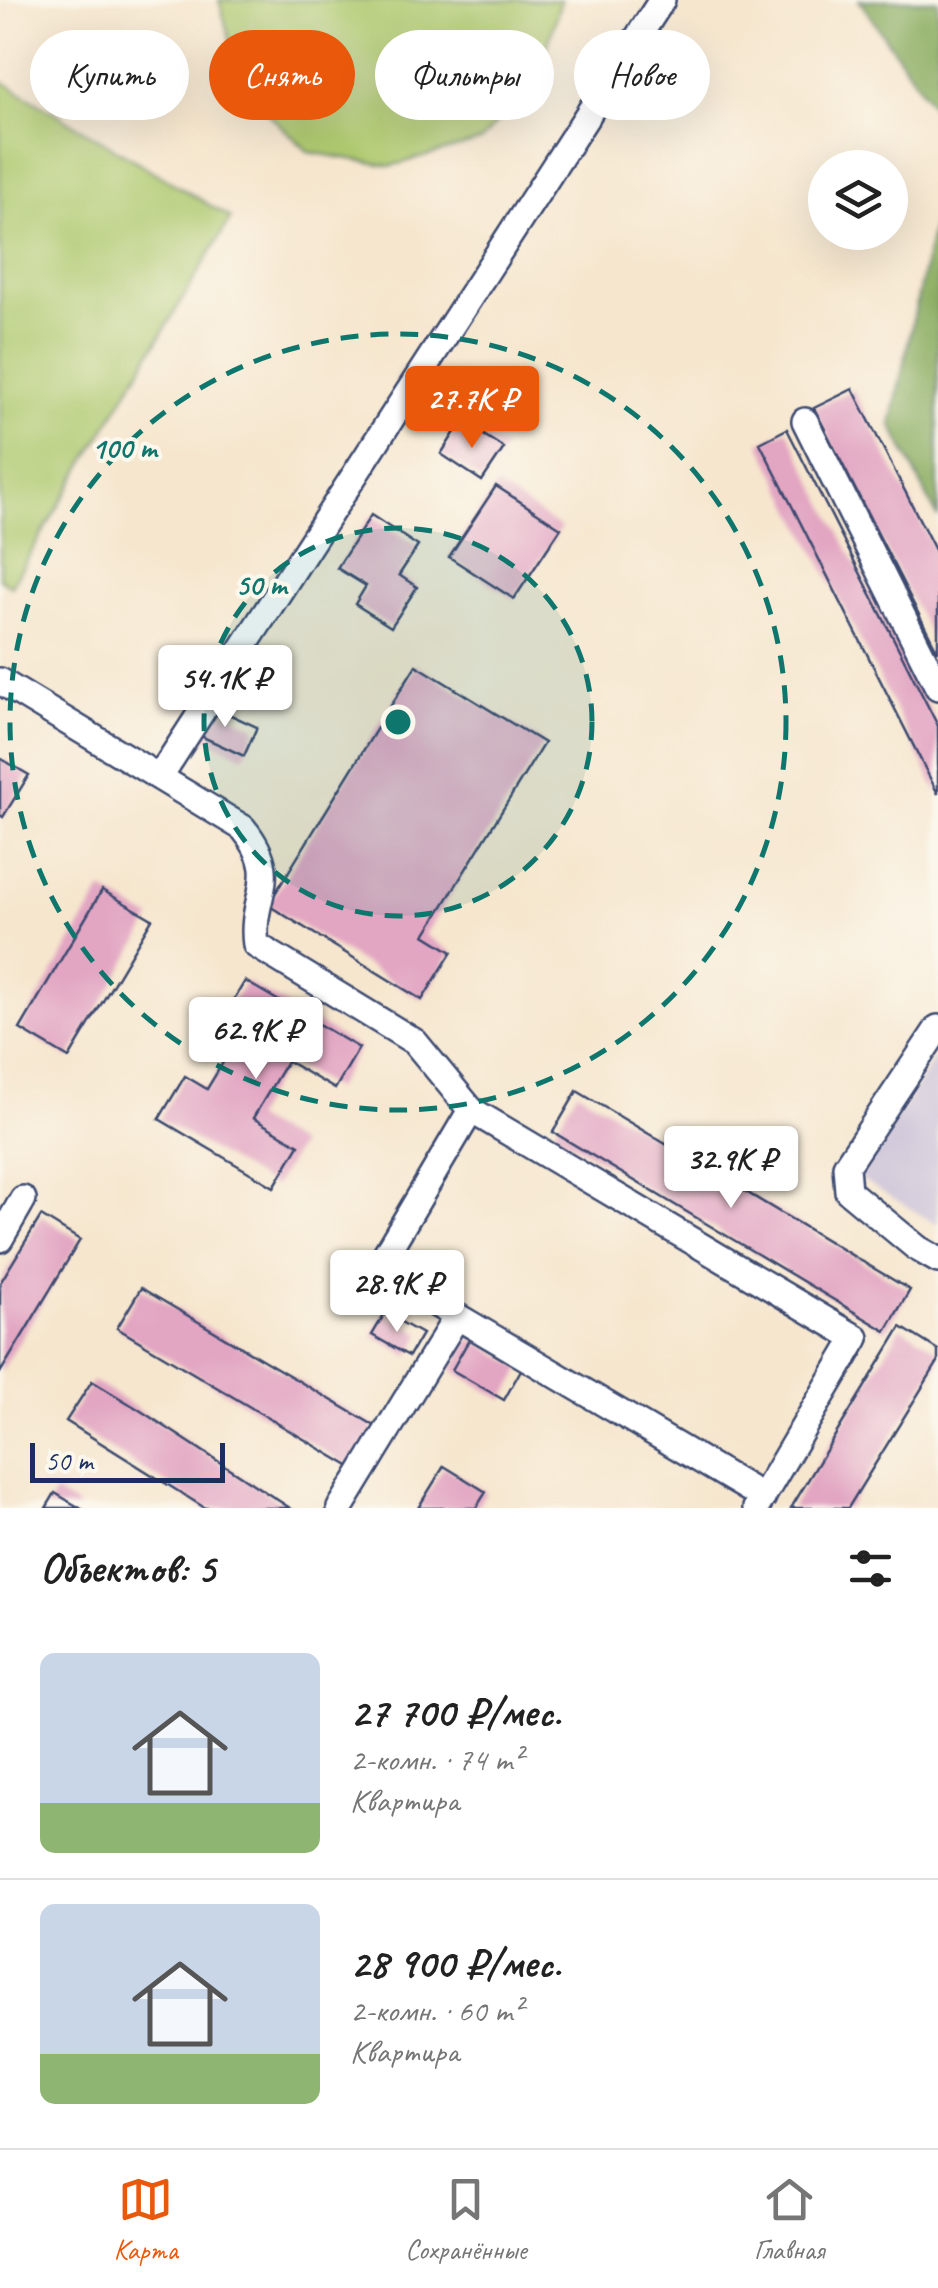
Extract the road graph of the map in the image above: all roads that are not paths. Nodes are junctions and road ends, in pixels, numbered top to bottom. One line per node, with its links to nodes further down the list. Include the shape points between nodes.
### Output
1 (662, 0): 5 (street)
2 (806, 421): 4 (street)
3 (0, 681): 5 (street)
4 (938, 687)
5 (160, 776): 7 (street, via 223,813 254,842 266,877 256,945 415,1042)
6 (938, 1028): 10 (street, via 846,1166 848,1191)
7 (471, 1110): 11 (street, via 377,1269); 12 (street, via 856,1338)
8 (24, 1199): 9 (street)
9 (0, 1239)
10 (938, 1260)
11 (456, 1318): 12 (street); 13 (street)
12 (760, 1502)
13 (340, 1508)

